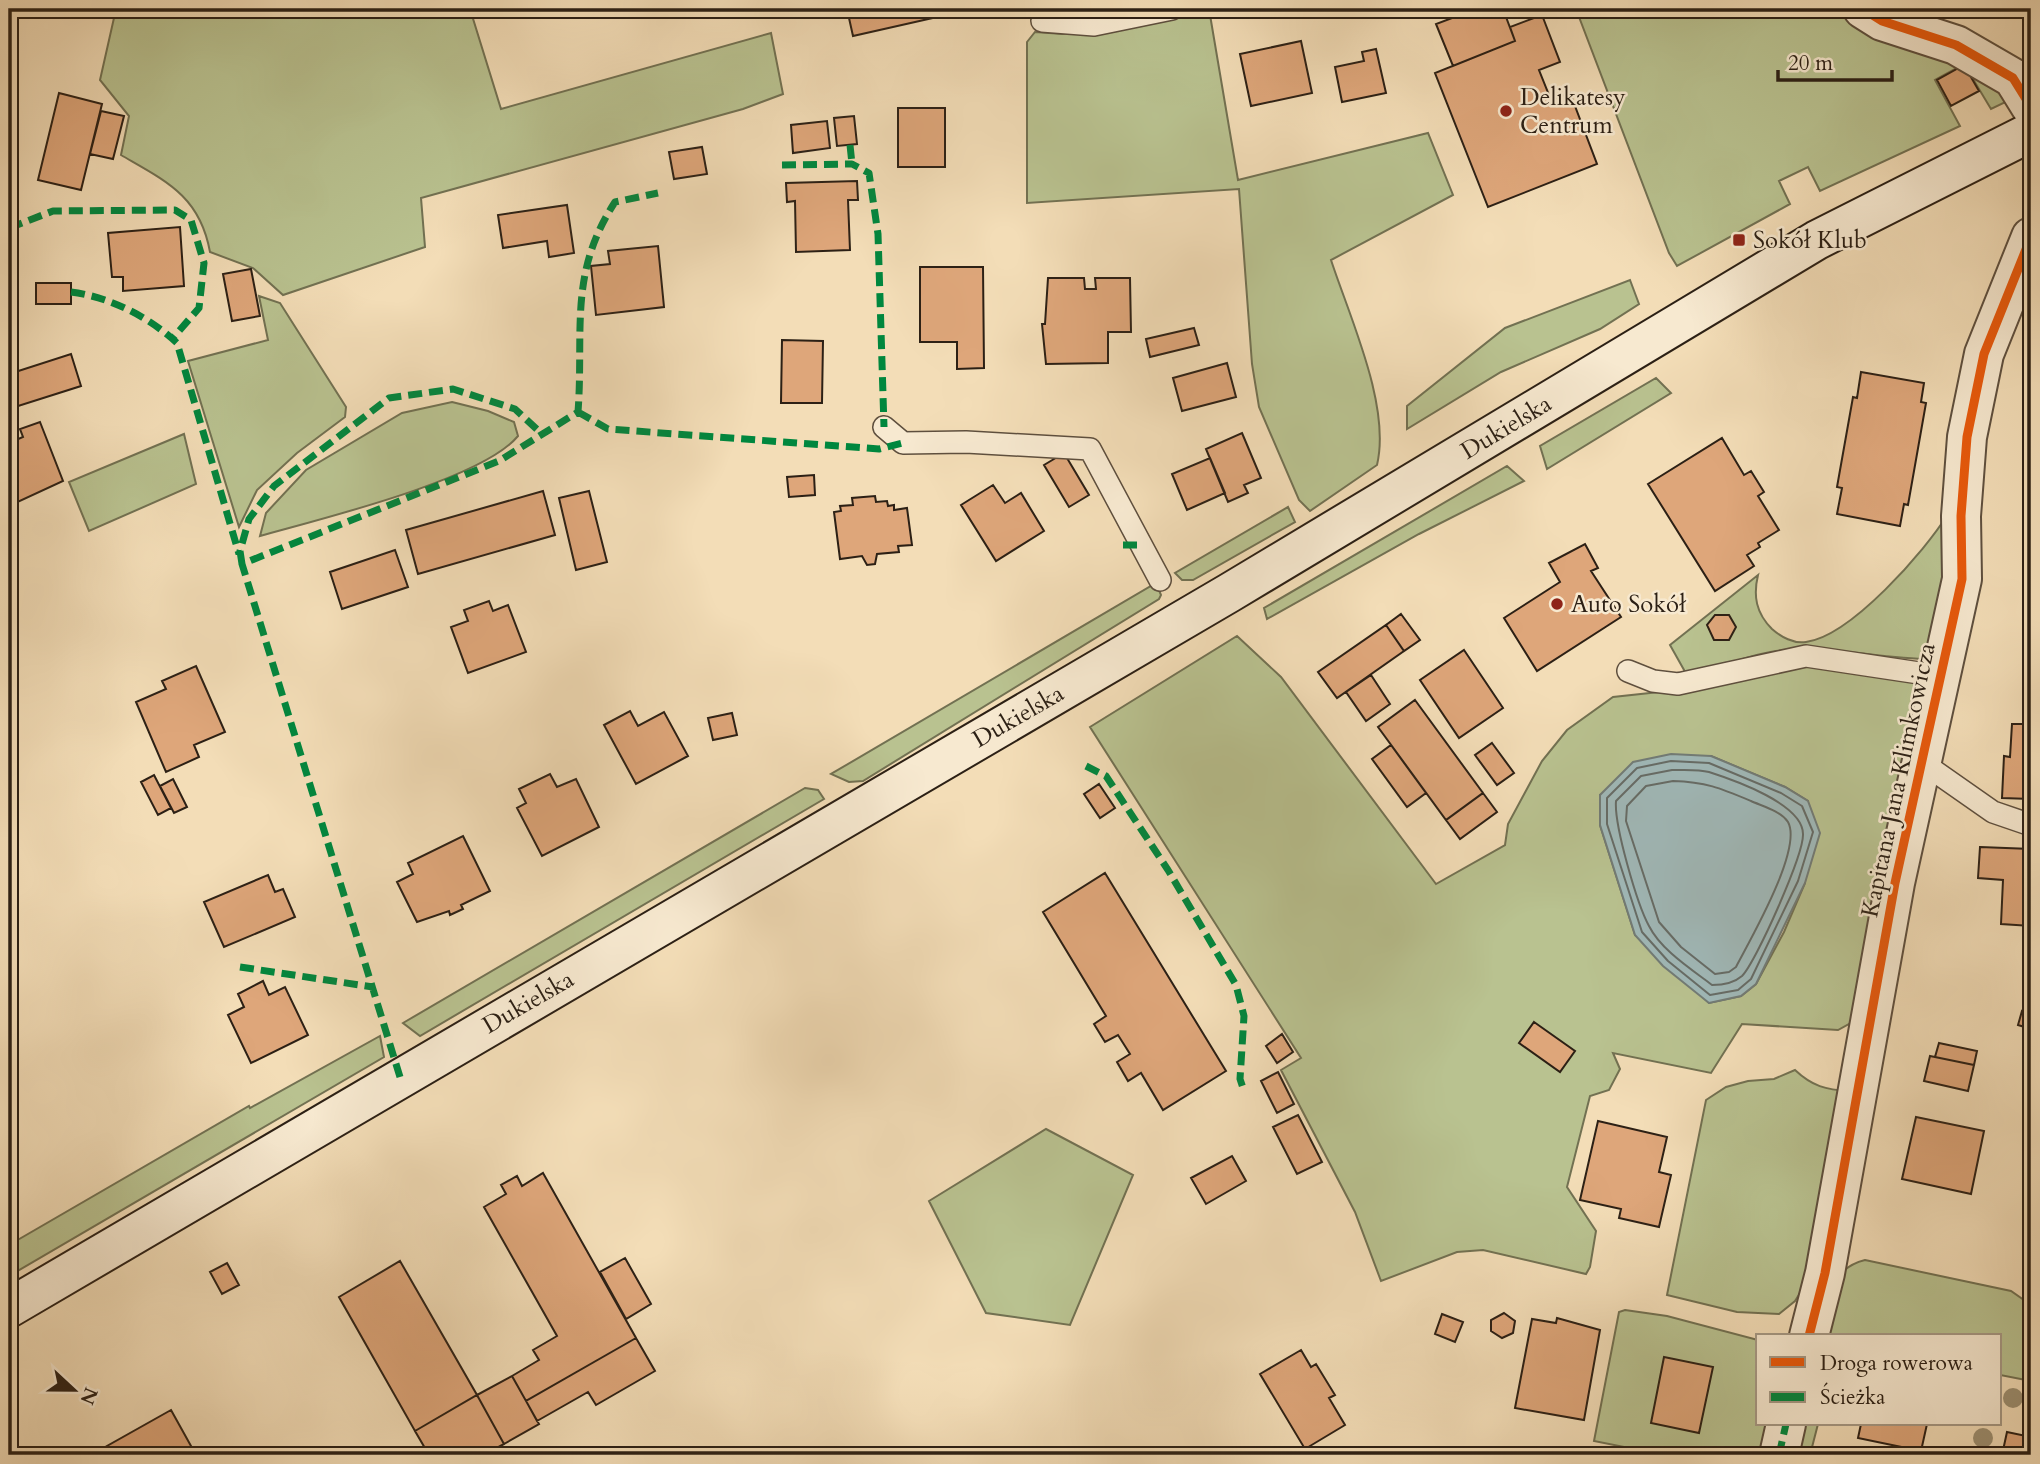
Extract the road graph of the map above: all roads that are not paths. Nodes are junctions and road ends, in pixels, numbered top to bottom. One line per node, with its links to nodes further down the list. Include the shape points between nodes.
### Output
1 (1172, 9): 3 (lane, via 1094,25)
2 (1863, 9): 4 (main road, via 1882,21 1956,45 2013,78)
3 (1042, 21)
4 (2031, 107)
5 (2031, 132): 13 (main road, Dukielska, via 1817,240 1228,593)
6 (2031, 237): 10 (main road, Kapitana Jana Klimkowicza, via 1984,354 1967,437 1962,579)
7 (884, 427): 8 (lane, via 903,443 1090,449)
8 (1160, 580)
9 (1628, 671): 10 (lane, via 1678,684 1806,656)
10 (1939, 676): 11 (main road, Kapitana Jana Klimkowicza)
11 (1920, 761): 12 (lane, via 1993,812); 14 (main road, Kapitana Jana Klimkowicza, via 1825,1273)
12 (2031, 825)
13 (9, 1308)
14 (1810, 1334)
15 (1786, 1426): 16 (main road)
16 (1779, 1455)

